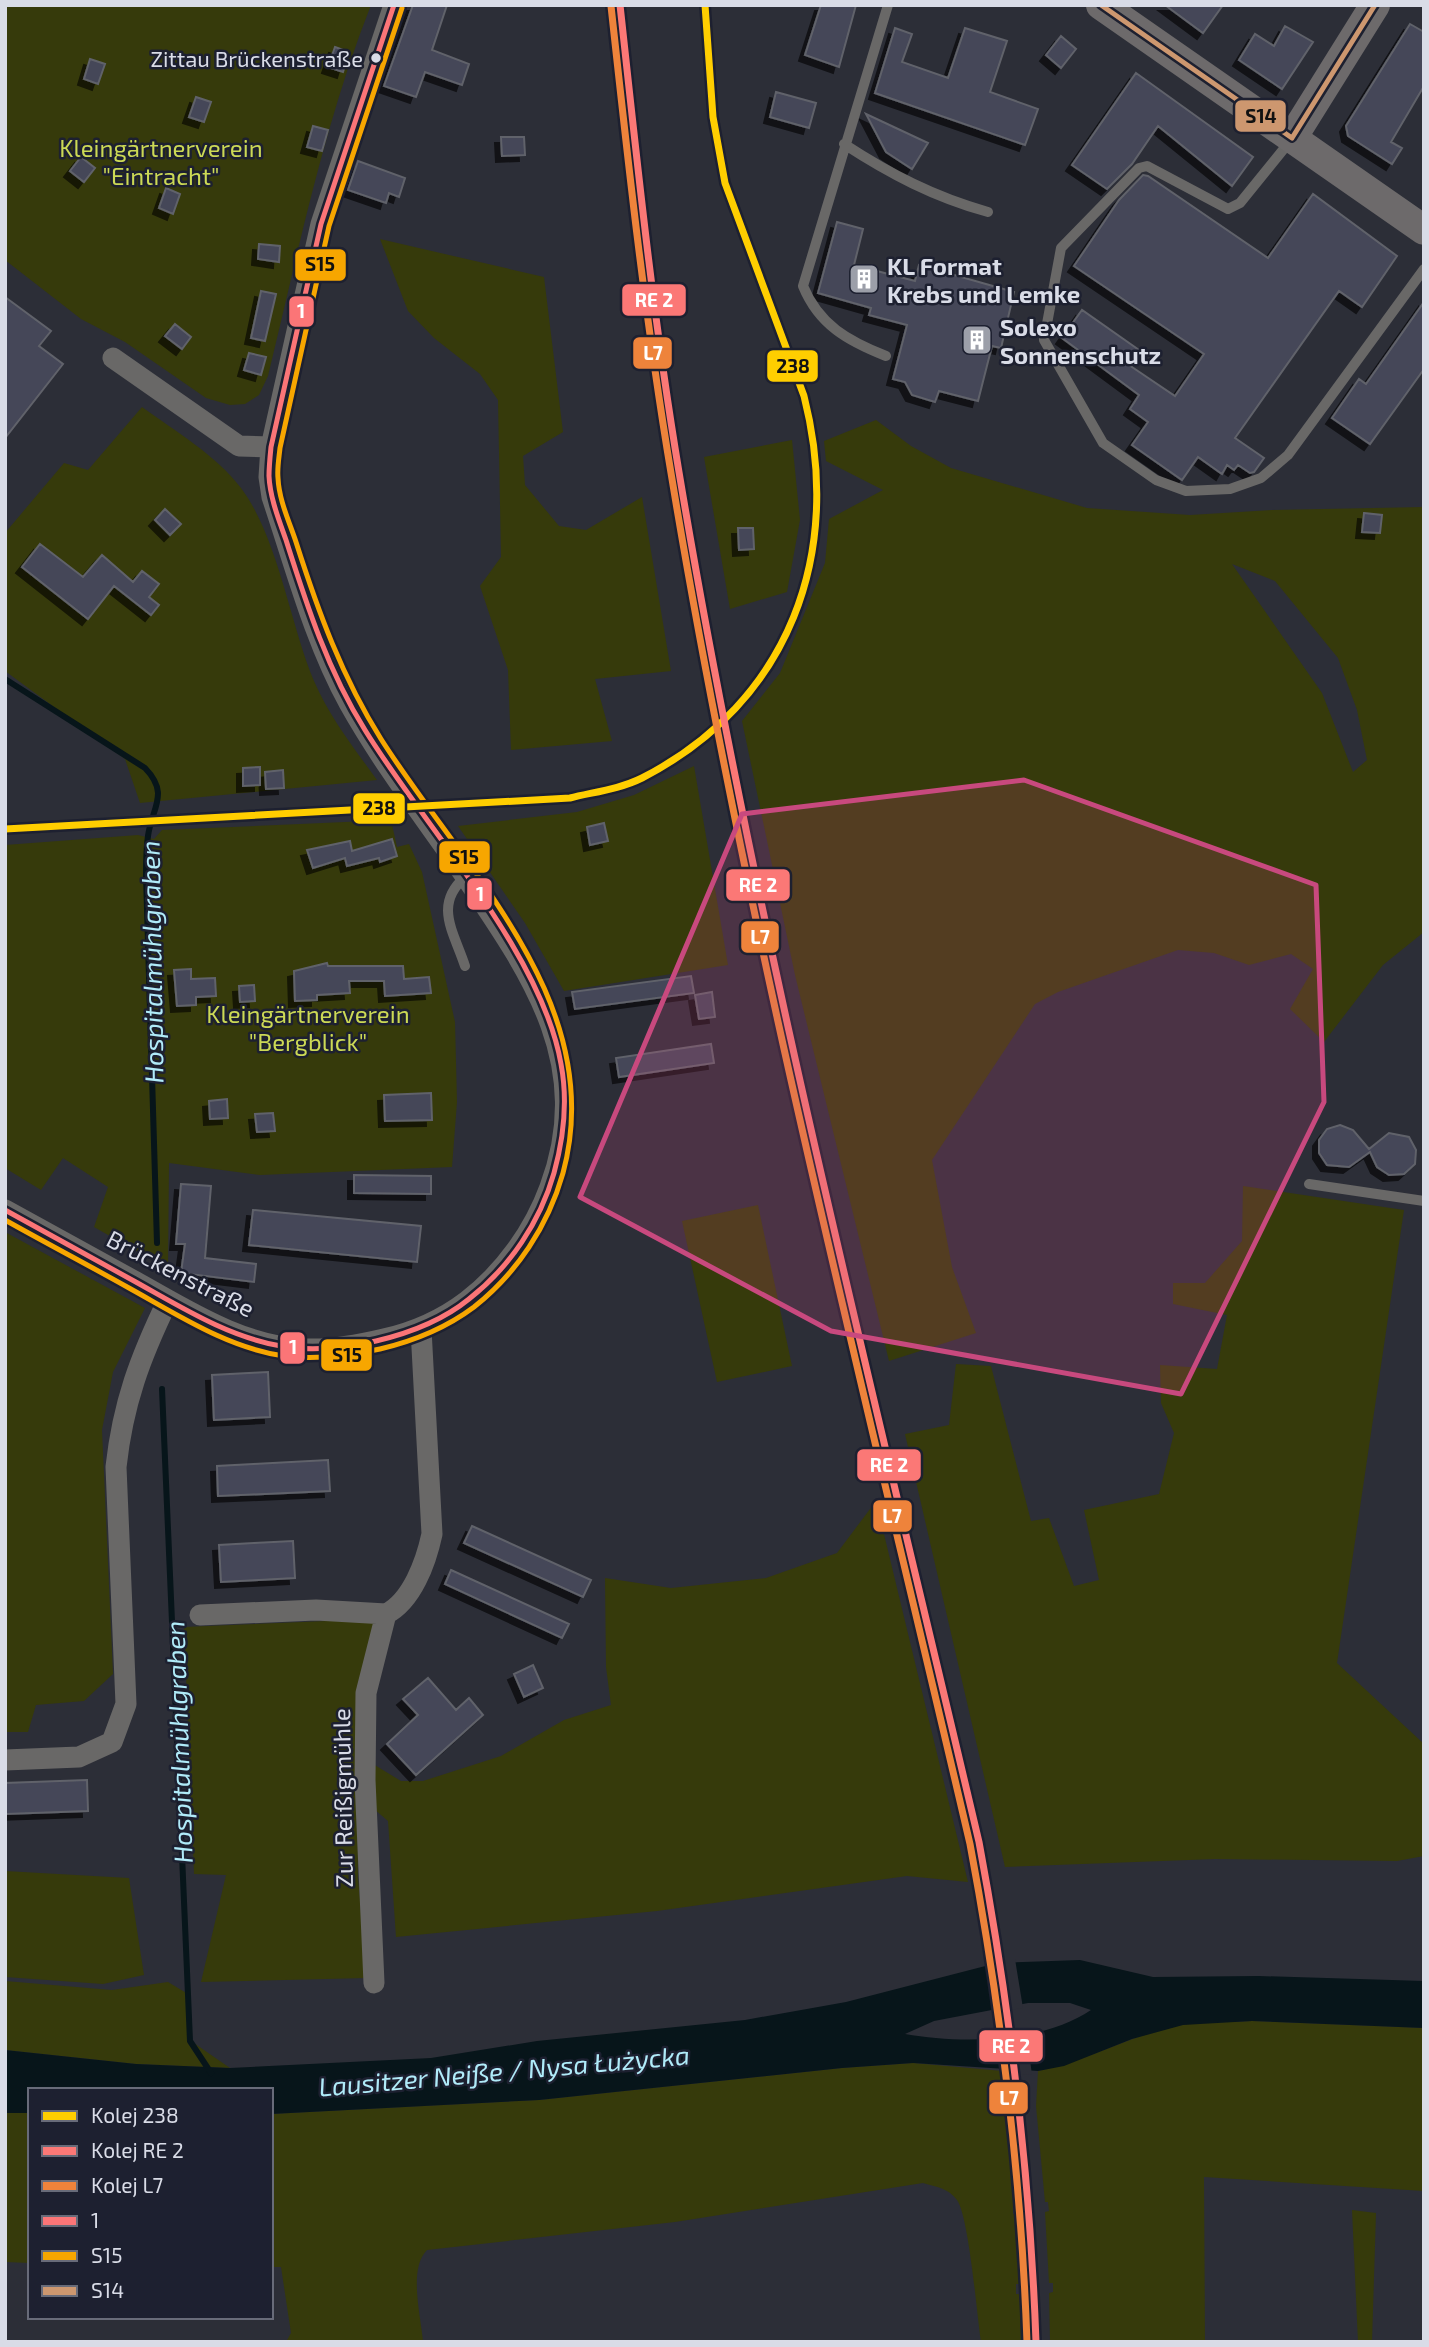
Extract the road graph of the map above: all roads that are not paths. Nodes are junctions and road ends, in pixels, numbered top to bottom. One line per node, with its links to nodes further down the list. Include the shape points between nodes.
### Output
1 (394, 5): 12 (street, Brückenstraße, via 321,224)
2 (888, 5): 6 (lane)
3 (1101, 5): 5 (main road)
4 (1375, 5): 5 (main road)
5 (1292, 138): 8 (main road); 9 (lane, via 1240,203 1228,209 1147,166 1139,168 1061,248 1044,340 1103,443 1156,480 1186,491 1230,489 1261,478 1312,426)
6 (844, 144): 7 (lane, via 892,175 947,201); 10 (lane, via 803,286 811,307 840,334)
7 (988, 212)
8 (1424, 230)
9 (1424, 269)
10 (886, 356)
11 (113, 358): 12 (street, via 239,446)
12 (271, 447): 13 (street, Brückenstraße, via 272,496 330,663 365,730)
13 (466, 877): 14 (lane, via 449,893 446,911); 19 (street, Brückenstraße, via 539,990 562,1060 566,1115 556,1170 541,1208 502,1267 463,1304)
14 (466, 966)
15 (1309, 1184): 16 (lane)
16 (1424, 1202)
17 (5, 1210): 18 (street, Brückenstraße)
18 (168, 1300): 19 (street, Brückenstraße, via 234,1332 304,1349 366,1343); 22 (street, via 133,1378 116,1467 126,1704 112,1742 79,1757)
19 (421, 1329): 20 (street, via 432,1534 428,1556 400,1607)
20 (386, 1614): 21 (street, via 316,1610); 23 (street, Zur Reißigmühle, via 366,1693)
21 (200, 1615)
22 (5, 1760)
23 (374, 1983)

